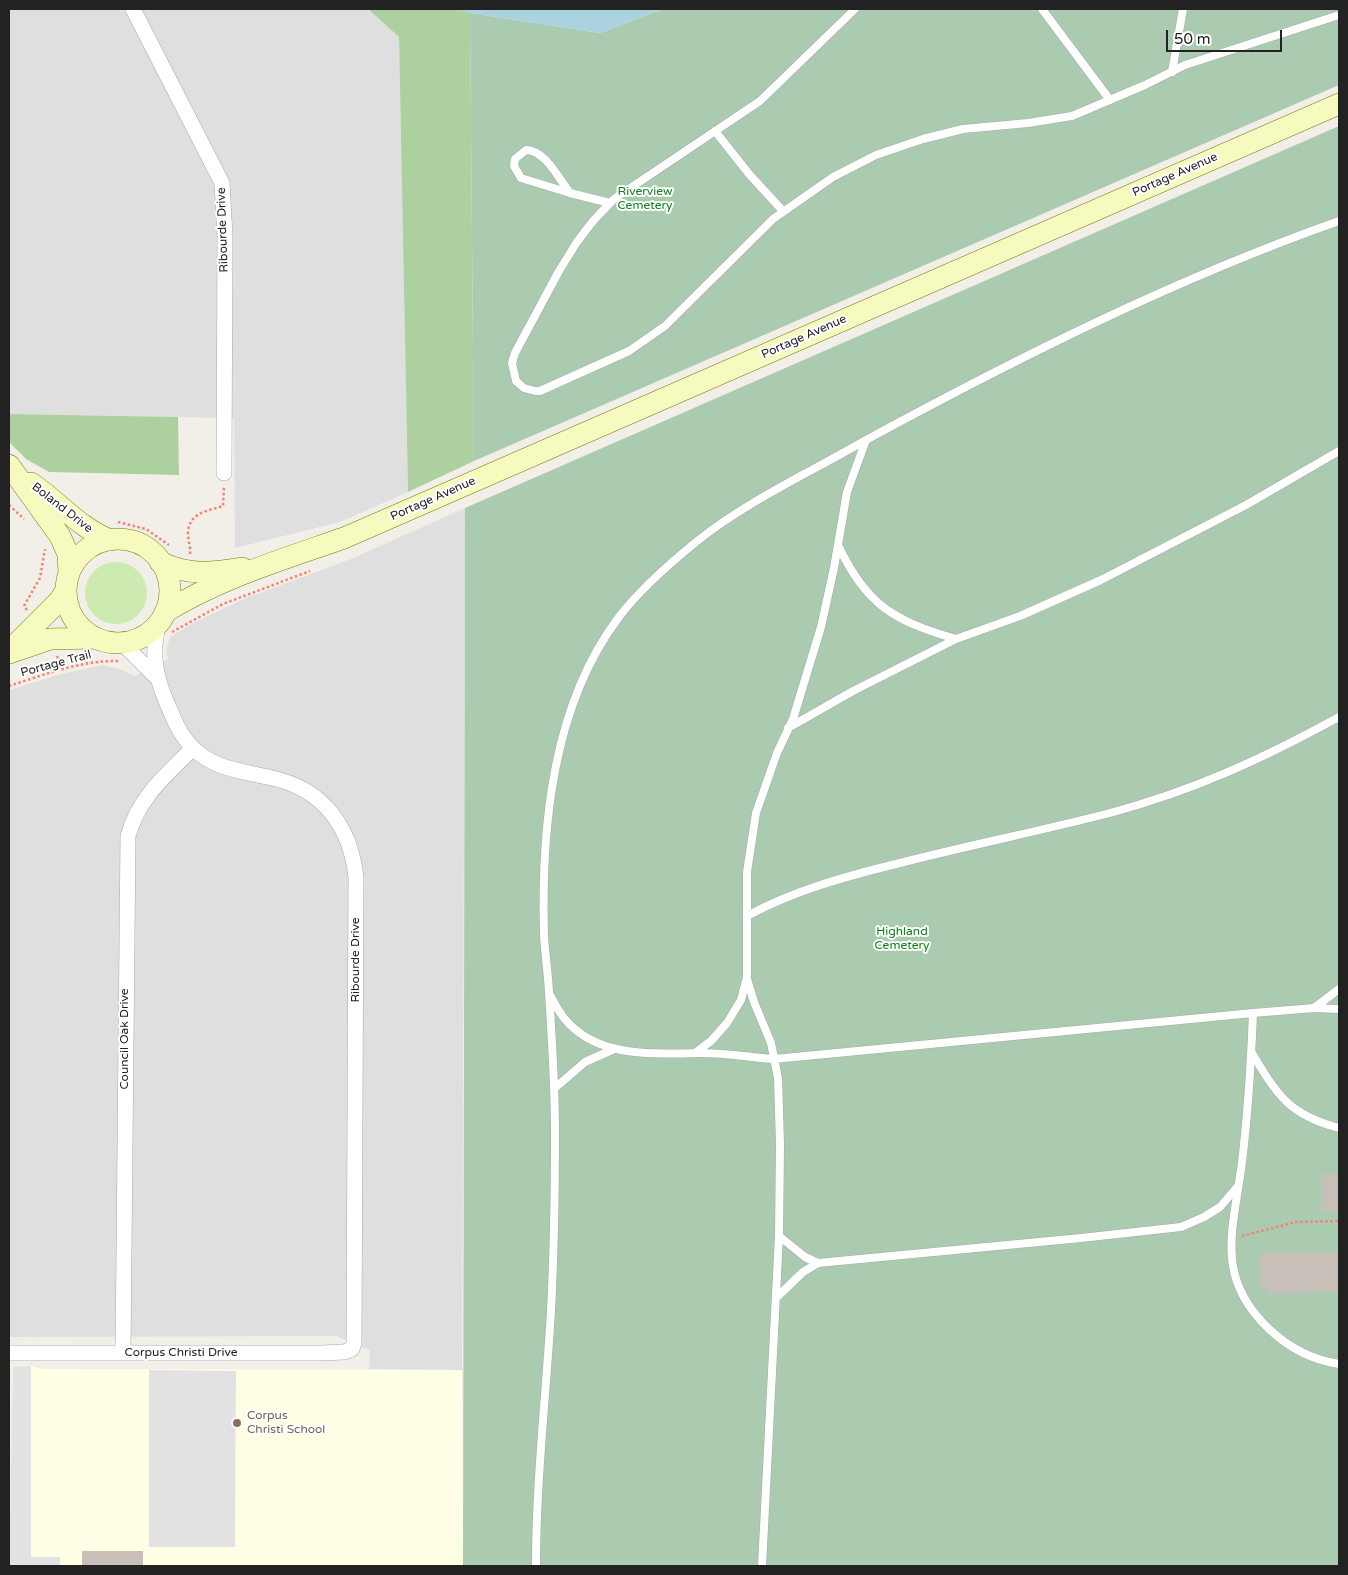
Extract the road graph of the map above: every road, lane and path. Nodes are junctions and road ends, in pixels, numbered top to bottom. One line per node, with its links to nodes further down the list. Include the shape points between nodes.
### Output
1 (133, 9): 17 (street, Ribourde Drive, via 222,183 225,237)
2 (855, 9): 9 (lane, via 760,101)
3 (1042, 9): 7 (lane)
4 (1183, 9): 6 (lane)
5 (1339, 14): 6 (lane, via 1262,38)
6 (1172, 72): 7 (lane)
7 (1110, 100): 12 (lane, via 1072,116 963,129 896,147 850,167)
8 (1339, 104): 23 (main road, Portage Avenue, via 344,538)
9 (716, 131): 11 (lane); 12 (lane)
10 (570, 193): 10 (lane, via 521,178 514,166 516,159 526,150 537,152); 11 (lane)
11 (610, 203): 12 (lane, via 592,221 568,256 515,352 512,373 524,388 540,391 611,360 647,340)
12 (783, 211)
13 (1339, 221): 14 (lane, via 1218,266 1113,314)
14 (866, 440): 20 (lane, via 847,492); 41 (lane, via 726,520 695,543 629,605 604,640 586,674 567,724 548,808 544,938)
15 (1339, 451): 28 (lane, via 1246,505 1101,580 1029,612)
16 (13, 469): 18 (main road, Boland Drive, via 94,534); 24 (main road, Boland Drive, via 60,536 68,554)
17 (224, 473): 21 (path, via 223,506 197,514 188,533 190,555)
18 (112, 531): 22 (main road, via 124,540); 22 (path, via 146,529); 24 (main road, via 75,561)
19 (46, 544): 25 (path, via 40,578 24,606)
20 (838, 545): 28 (lane, via 848,566 868,593 886,610 902,621); 36 (lane, via 820,627)
21 (184, 553)
22 (166, 554): 23 (main road, Portage Avenue, via 177,570 194,573); 26 (main road, via 169,595)
23 (267, 565): 26 (main road, Portage Avenue, via 183,601)
24 (67, 582): 27 (main road, via 67,604 73,618); 30 (main road, via 60,600)
25 (29, 612)
26 (162, 618): 31 (main road); 33 (street, Ribourde Drive, via 154,641)
27 (94, 638): 30 (main road, via 50,639); 31 (main road, via 112,643)
28 (956, 639): 36 (lane)
29 (55, 649): 32 (path)
30 (9, 652)
31 (121, 652): 32 (path, Portage Trail, via 105,660); 33 (street, Ribourde Drive)
32 (62, 669): 34 (path, Portage Trail)
33 (156, 677): 37 (street, Ribourde Drive, via 178,729)
34 (9, 686)
35 (1339, 717): 38 (lane, via 1220,777 1188,789 1109,813 848,876 768,904)
36 (788, 728): 38 (lane, via 756,813 747,872)
37 (193, 748): 57 (street, Ribourde Drive, via 224,768 291,783 308,792 323,803 341,825 354,859 356,1175); 59 (street, Council Oak Drive, via 149,792 132,820 128,836)
38 (746, 916): 39 (lane)
39 (747, 976): 46 (lane, via 742,1000 727,1023); 48 (lane)
40 (1339, 989): 42 (lane)
41 (549, 994): 45 (lane, via 564,1019 583,1035); 49 (lane)
42 (1314, 1008): 43 (lane); 44 (lane)
43 (1339, 1009)
44 (1253, 1013): 47 (lane); 48 (lane)
45 (612, 1050): 46 (lane); 49 (lane, via 585,1062)
46 (695, 1053): 48 (lane)
47 (1251, 1053): 50 (lane, via 1271,1085 1294,1110 1318,1123); 51 (lane)
48 (774, 1059): 53 (lane, via 780,1125)
49 (555, 1088): 61 (lane, via 553,1272 538,1486)
50 (1339, 1128)
51 (1238, 1186): 54 (lane); 55 (lane, via 1220,1207 1181,1226)
52 (1339, 1221): 54 (path, via 1296,1222)
53 (779, 1236): 55 (lane); 56 (lane)
54 (1231, 1239): 60 (lane, via 1239,1290 1251,1312 1290,1346)
55 (818, 1263): 56 (lane, via 803,1272)
56 (776, 1298): 62 (lane)
57 (352, 1349): 59 (street, Corpus Christi Drive, via 322,1353)
58 (9, 1353): 59 (street, Corpus Christi Drive)
59 (123, 1353)
60 (1339, 1364)
61 (536, 1566)
62 (762, 1566)

